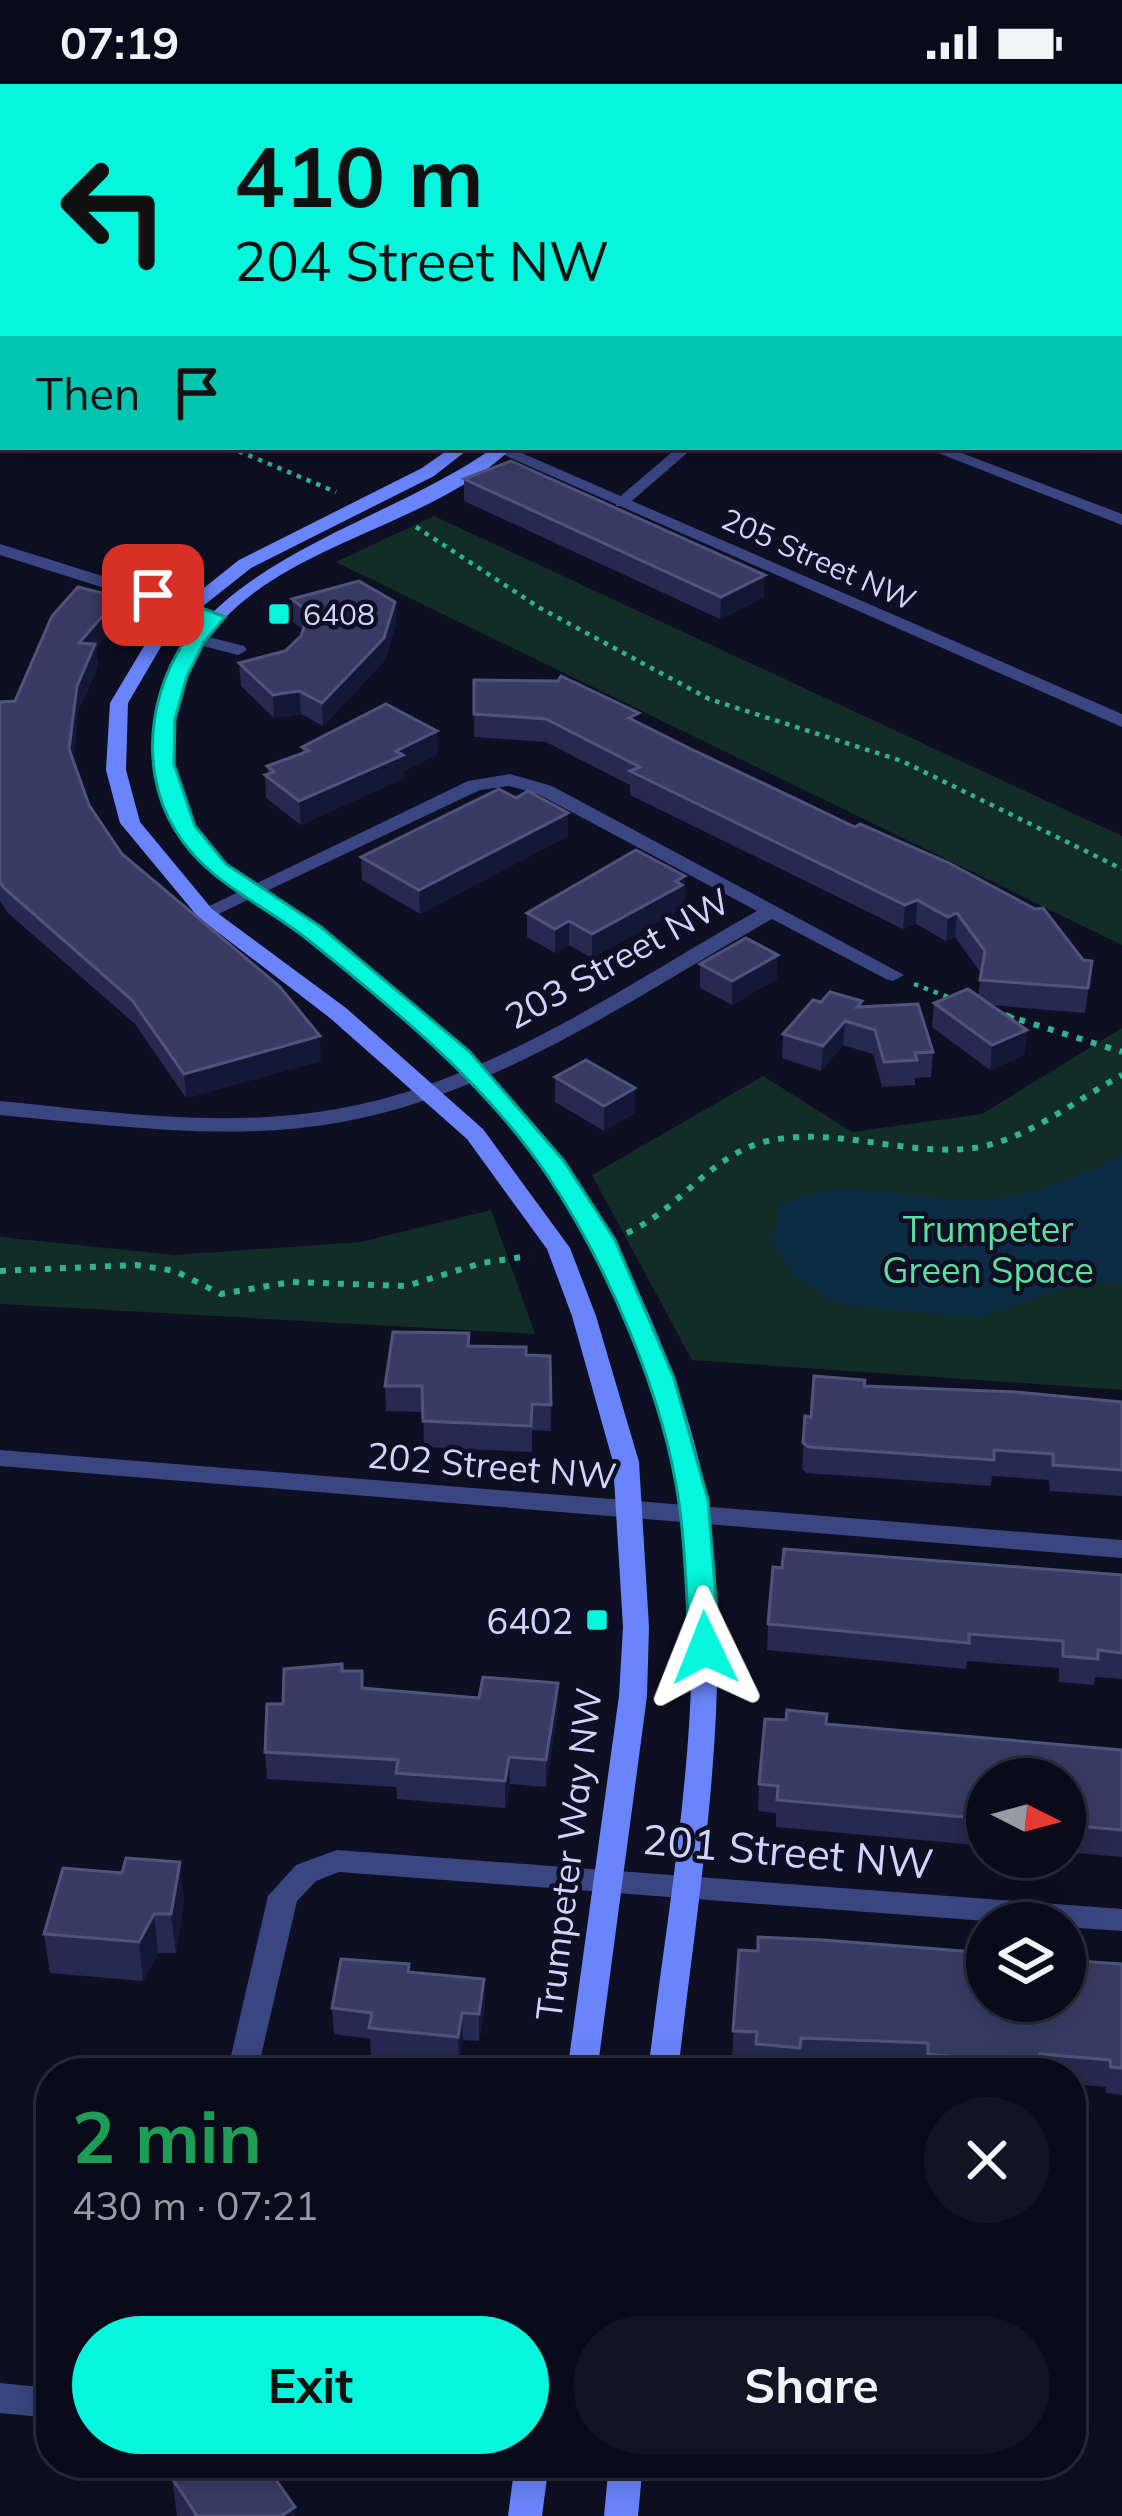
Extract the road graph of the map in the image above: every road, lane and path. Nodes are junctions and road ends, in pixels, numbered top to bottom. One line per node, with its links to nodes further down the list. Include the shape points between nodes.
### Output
1 (236, 450): 7 (path)
2 (459, 450): 12 (street, Trumpeter Way NW, via 244,564)
3 (497, 450): 13 (street, via 444,490 304,559)
4 (504, 450): 8 (street, 205 Street NW)
5 (683, 450): 8 (lane)
6 (940, 450): 9 (street)
7 (351, 498)
8 (621, 503): 17 (street, 205 Street NW)
9 (1122, 520)
10 (405, 522): 18 (path, via 540,608 709,699 902,761)
11 (0, 550): 12 (street)
12 (188, 605): 13 (street); 14 (street, Trumpeter Way NW)
13 (215, 617): 15 (street)
14 (162, 630): 15 (street); 21 (street, Trumpeter Way NW, via 119,704 116,770 130,823)
15 (194, 640): 16 (street); 19 (street, via 164,719 163,764 184,827 218,868)
16 (238, 650)
17 (1118, 715)
18 (1122, 868)
19 (255, 893): 20 (street, via 475,785 510,780 545,790); 21 (street); 26 (street, via 313,932)
20 (773, 910): 22 (street); 26 (street, 203 Street NW)
21 (205, 913): 28 (street, Trumpeter Way NW)
22 (893, 975): 23 (path)
23 (957, 1000)
24 (998, 1013): 25 (path)
25 (1122, 1052)
26 (476, 1073): 28 (street, 203 Street NW); 35 (street, via 555,1167 618,1273 660,1378)
27 (1122, 1075): 30 (path, via 970,1149 804,1139 747,1147 655,1220)
28 (431, 1091): 29 (street, 203 Street NW, via 336,1117 266,1123); 34 (street, Trumpeter Way NW, via 475,1134 558,1248 608,1395)
29 (0, 1108)
30 (612, 1238)
31 (549, 1249): 32 (path, via 392,1287 307,1281 221,1294 136,1265)
32 (0, 1271)
33 (0, 1458): 34 (street, 202 Street NW)
34 (632, 1513): 35 (street, 202 Street NW); 37 (street, Trumpeter Way NW, via 633,1696)
35 (697, 1518): 36 (street, 202 Street NW); 38 (street, via 705,1686)
36 (1122, 1549)
37 (608, 1879): 38 (street, 201 Street NW); 40 (street, 201 Street NW, via 356,1860 306,1874 278,1911); 41 (street, Trumpeter Way NW)
38 (682, 1884): 39 (street, 201 Street NW); 42 (street)
39 (1122, 1920)
40 (245, 2058)
41 (584, 2058)
42 (665, 2058)
43 (0, 2398): 44 (street)
44 (36, 2402)
45 (530, 2478): 47 (street)
46 (625, 2478): 48 (street)
47 (525, 2516)
48 (621, 2516)

